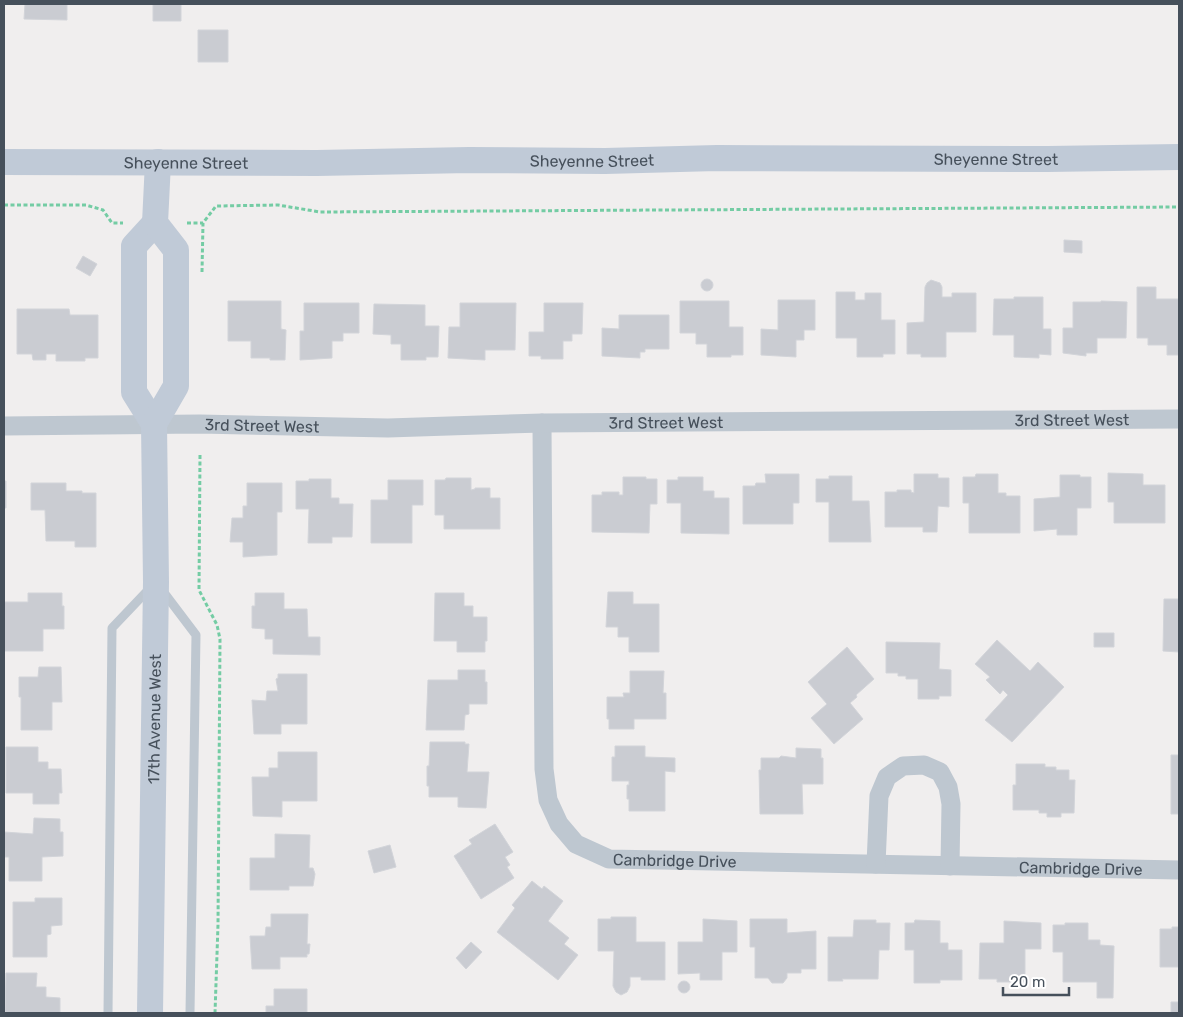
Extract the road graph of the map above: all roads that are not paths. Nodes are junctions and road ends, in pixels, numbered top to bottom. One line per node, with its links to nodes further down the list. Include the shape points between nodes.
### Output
1 (1179, 157): 3 (main road, Sheyenne Street)
2 (4, 162): 3 (main road, Sheyenne Street)
3 (158, 162): 4 (main road)
4 (155, 223): 7 (main road, via 176,250 176,386); 7 (main road, via 134,246 134,392)
5 (1179, 419): 6 (street, 3rd Street West)
6 (542, 423): 7 (street, 3rd Street West, via 388,428); 10 (street, Cambridge Drive, via 544,769 548,800 559,824 576,844 609,859)
7 (154, 424): 8 (street, 3rd Street West); 9 (main road, 17th Avenue West)
8 (4, 426)
9 (156, 582): 13 (lane, via 112,628); 14 (main road, 17th Avenue West); 15 (lane, via 196,635)
10 (876, 864): 11 (street, Cambridge Drive); 11 (street, via 879,796 887,777 903,766 924,765 940,772 948,787 951,804)
11 (950, 866): 12 (street, Cambridge Drive)
12 (1179, 870)
13 (108, 1013)
14 (150, 1013)
15 (190, 1013)

